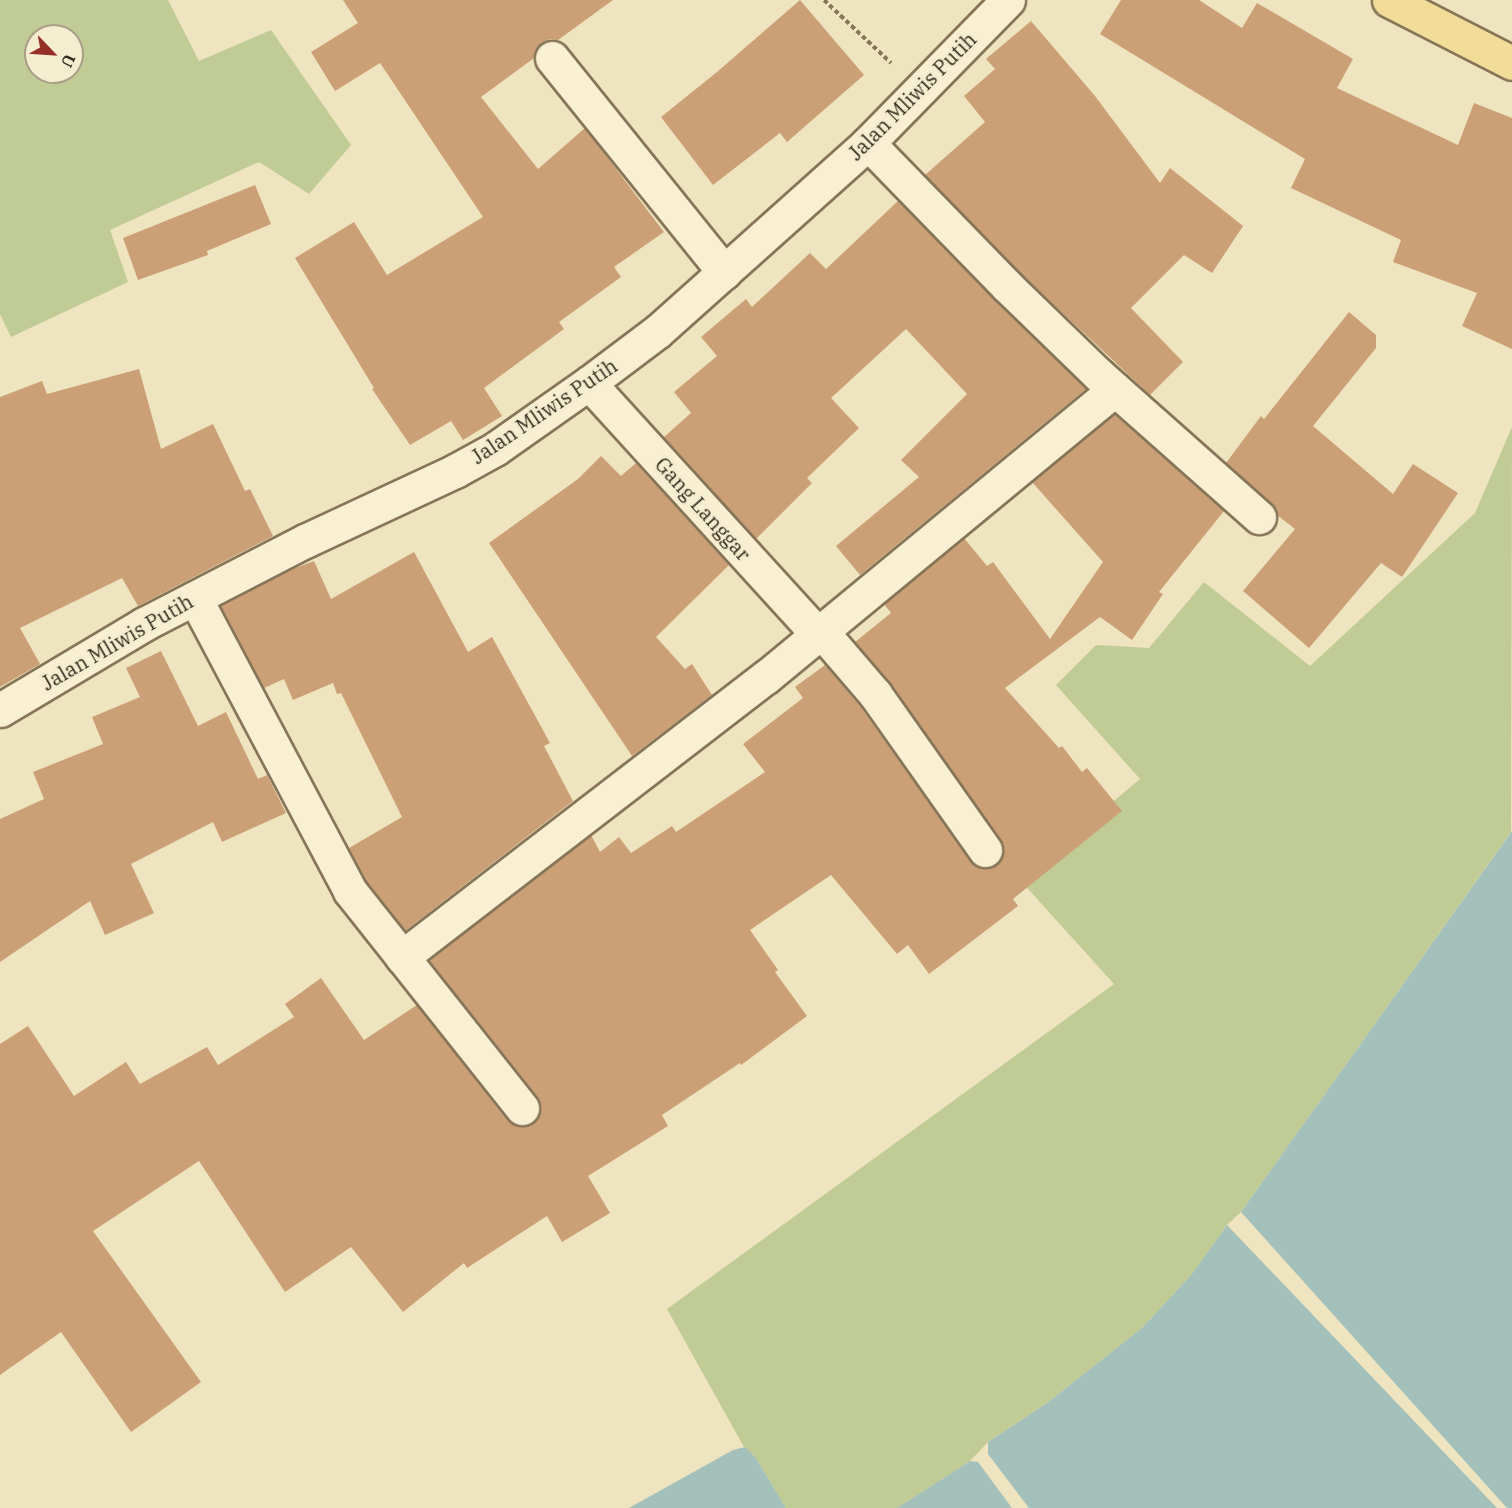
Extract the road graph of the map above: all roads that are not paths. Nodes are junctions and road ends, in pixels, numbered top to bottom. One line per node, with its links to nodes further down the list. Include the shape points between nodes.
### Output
1 (1008, 0): 5 (street, Jalan Mliwis Putih)
2 (1389, 0): 4 (main road)
3 (552, 58): 6 (street)
4 (1512, 63)
5 (868, 142): 6 (street, Jalan Mliwis Putih); 8 (street, via 1007,286)
6 (723, 272): 7 (street, Jalan Mliwis Putih, via 658,331)
7 (589, 383): 10 (street, Jalan Mliwis Putih, via 495,449); 11 (street, Gang Langgar)
8 (1115, 389): 9 (street); 11 (street)
9 (1259, 517)
10 (195, 598): 12 (street, Jalan Mliwis Putih); 14 (street, via 350,891)
11 (819, 632): 13 (street, Gang Langgar, via 875,694); 14 (street)
12 (0, 710)
13 (985, 850)
14 (402, 957): 15 (street)
15 (522, 1108)

